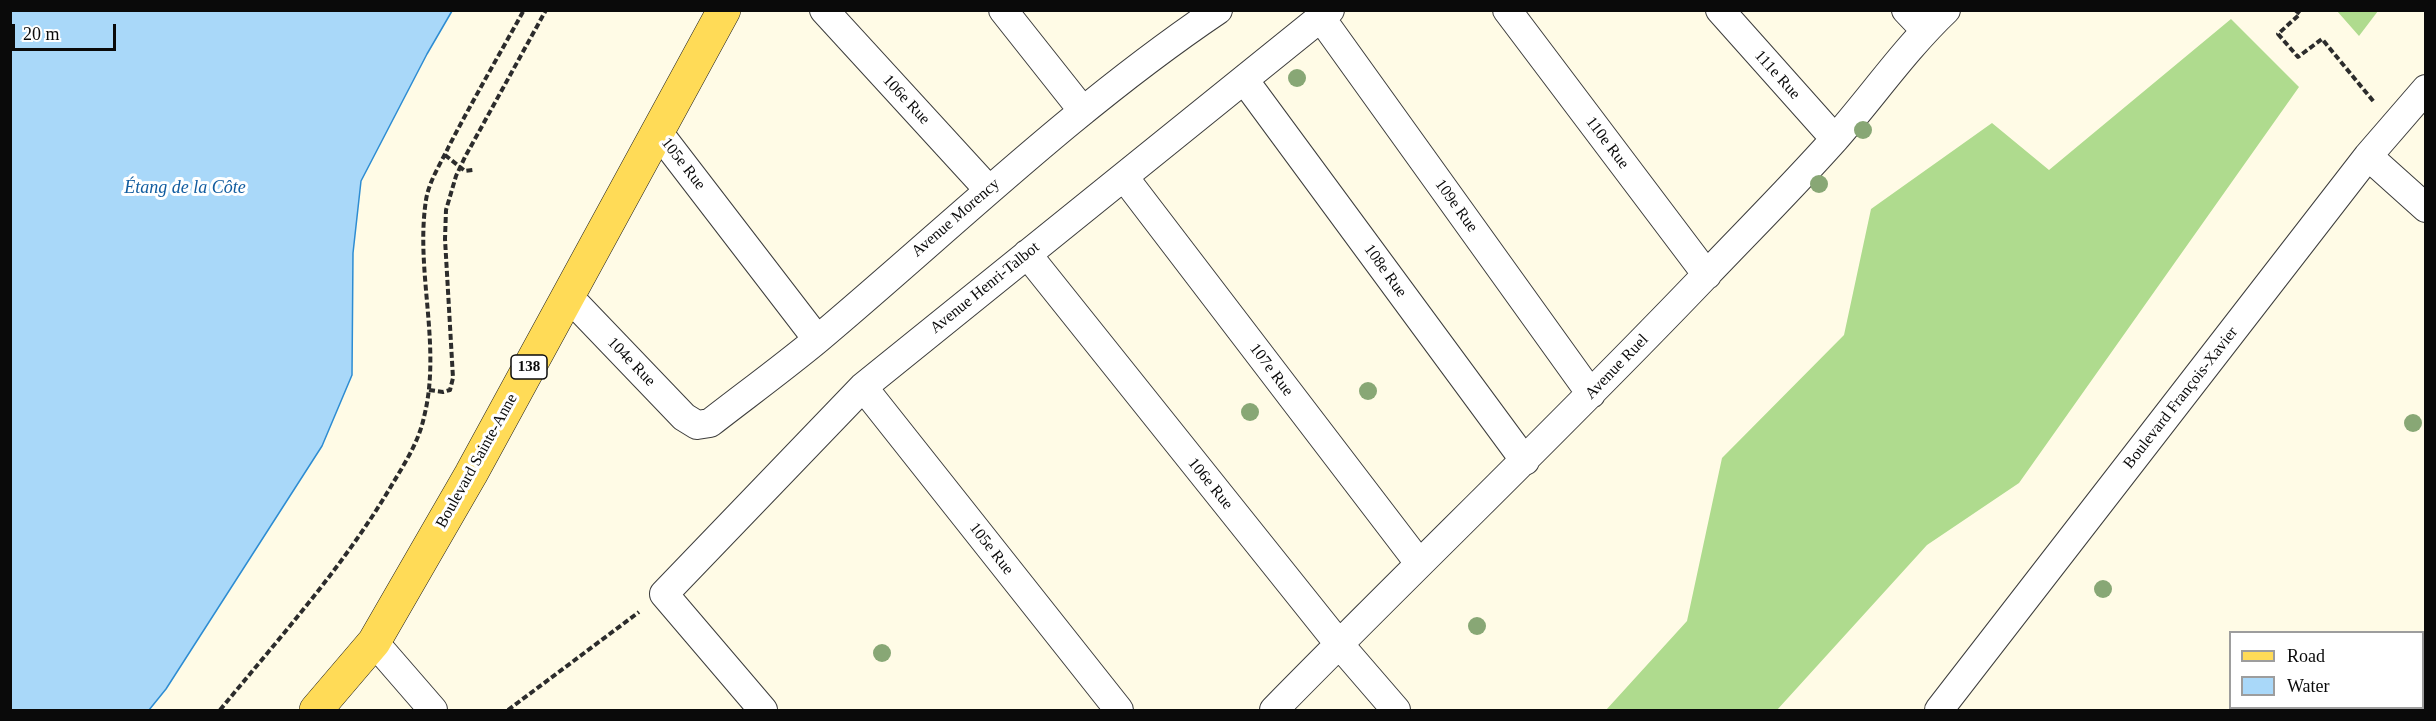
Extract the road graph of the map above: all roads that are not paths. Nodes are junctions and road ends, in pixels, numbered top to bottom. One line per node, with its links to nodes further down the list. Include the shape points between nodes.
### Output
1 (724, 10): 13 (main road, Boulevard Sainte-Anne / 138)
2 (824, 10): 17 (street, 106e Rue)
3 (1003, 10): 12 (street)
4 (1507, 10): 20 (street, 110e Rue)
5 (1720, 10): 14 (street, 111e Rue)
6 (1946, 10): 9 (street, Avenue Ruel)
7 (1211, 12): 12 (street, Avenue Morency)
8 (1326, 14): 10 (street, Avenue Henri-Talbot); 24 (street, 109e Rue)
9 (1916, 20): 14 (street, Avenue Ruel)
10 (1245, 81): 16 (street, Avenue Henri-Talbot); 26 (street, 108e Rue)
11 (2426, 89): 15 (street, Boulevard François-Xavier)
12 (1083, 111): 17 (street, Avenue Morency)
13 (658, 132): 21 (main road, Boulevard Sainte-Anne / 138); 22 (street, 105e Rue)
14 (1834, 139): 20 (street, Avenue Ruel)
15 (2368, 156): 18 (street); 36 (street, Boulevard François-Xavier)
16 (1124, 177): 19 (street, Avenue Henri-Talbot); 27 (street, 107e Rue)
17 (988, 189): 22 (street, Avenue Morency)
18 (2426, 208)
19 (1027, 254): 23 (street, Avenue Henri-Talbot); 29 (street, 106e Rue)
20 (1707, 274): 24 (street, Avenue Ruel)
21 (568, 296): 25 (street, 104e Rue, via 684,417); 28 (main road, Boulevard Sainte-Anne / 138)
22 (817, 339): 25 (street, Avenue Morency, via 710,423)
23 (863, 387): 32 (street, Avenue Henri-Talbot, via 664,594); 33 (street, 105e Rue)
24 (1591, 394): 26 (street, Avenue Ruel)
25 (697, 425)
26 (1525, 461): 27 (street, Avenue Ruel)
27 (1419, 563): 29 (street, Avenue Ruel)
28 (374, 642): 30 (main road, Boulevard Sainte-Anne / 138); 31 (street)
29 (1339, 645): 34 (street, Avenue Ruel); 35 (street, 106e Rue)
30 (316, 711)
31 (433, 711)
32 (763, 711)
33 (1119, 711)
34 (1274, 711)
35 (1396, 711)
36 (1939, 711)

